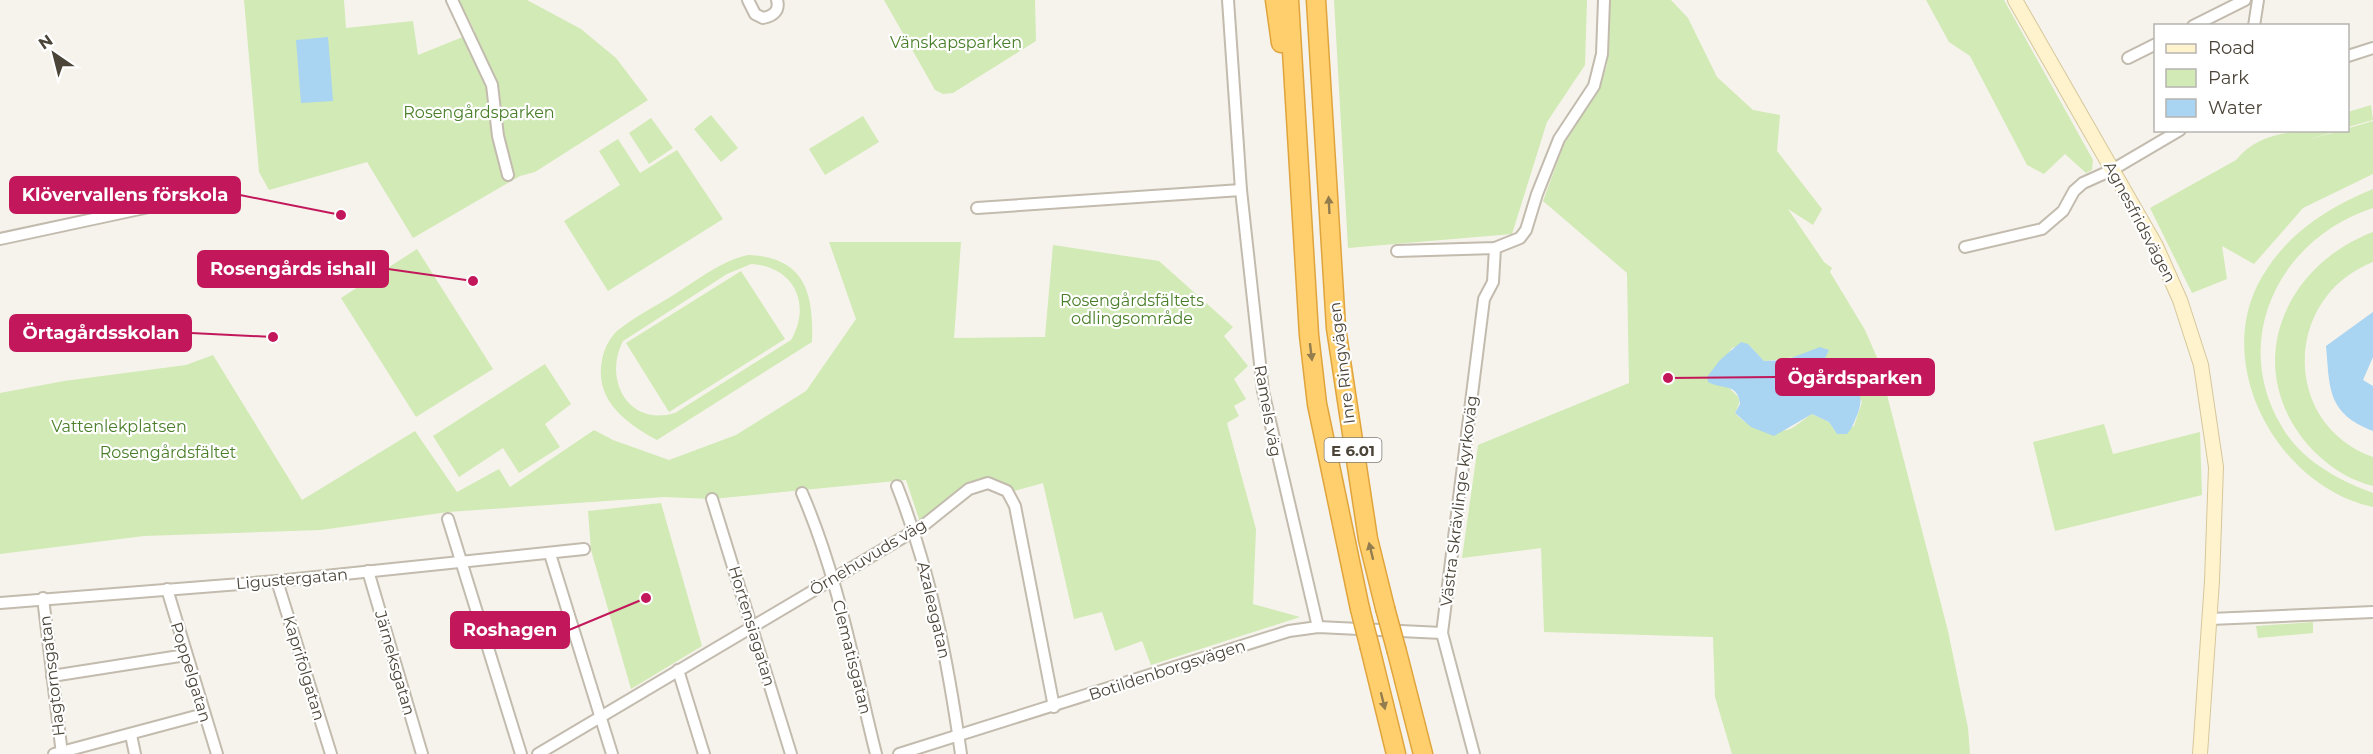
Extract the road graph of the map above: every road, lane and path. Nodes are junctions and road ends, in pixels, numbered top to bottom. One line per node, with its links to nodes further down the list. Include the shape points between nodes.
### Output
1 (452, 0): 23 (street, via 492,85 498,136)
2 (748, 0): 3 (street, via 755,14 763,18 775,12)
3 (777, 0)
4 (1228, 0): 24 (street, Ramels väg)
5 (1275, 0): 20 (highway, via 1286,81)
6 (1289, 0): 20 (highway, Inre Ringvägen / E 6.01)
7 (1316, 0): 19 (highway, Inre Ringvägen / E 6.01)
8 (1328, 0): 19 (highway)
9 (1604, 0): 29 (street, via 1602,54 1594,86 1559,139 1526,230 1520,238)
10 (2015, 0): 22 (main road, Agnesfridsvägen)
11 (2245, 0): 13 (street)
12 (2258, 0): 14 (street)
13 (2197, 24)
14 (2254, 24)
15 (2154, 45): 18 (street)
16 (2373, 48): 17 (street)
17 (2349, 56)
18 (2128, 58)
19 (1323, 93): 73 (highway, Inre Ringvägen / E 6.01, one-way to 19, bridge, via 1368,538 1344,397 1335,328)
20 (1298, 127): 72 (highway, Inre Ringvägen / E 6.01, one-way to 72, bridge, via 1305,293 1317,404 1360,609)
21 (2177, 132): 22 (street)
22 (2112, 170): 28 (street, via 2083,183 2063,211 2042,229); 46 (main road, Agnesfridsvägen, via 2169,273 2188,322 2206,389 2216,467)
23 (508, 175)
24 (1240, 190): 26 (street); 48 (street, Ramels väg, via 1263,391)
25 (149, 207): 27 (street)
26 (977, 208)
27 (0, 239)
28 (1965, 247)
29 (1495, 248): 30 (street); 49 (street, Västra Skrävlinge kyrkoväg, via 1493,282 1484,299)
30 (1397, 251)
31 (897, 486): 35 (street, Azaleagatan)
32 (802, 493): 40 (street, Clematisgatan)
33 (712, 499): 47 (street, Hortensiagatan)
34 (448, 519): 38 (street)
35 (914, 530): 40 (street, Örnehuvuds väg); 53 (street, Örnehuvuds väg, via 975,486 995,484 1007,491 1022,537); 57 (street, Azaleagatan, via 939,625)
36 (584, 549): 37 (street, Ligustergatan)
37 (550, 554): 38 (street, Ligustergatan); 55 (street)
38 (460, 562): 39 (street, Ligustergatan); 64 (street)
39 (368, 571): 41 (street, Ligustergatan); 63 (street, Järneksgatan)
40 (833, 578): 47 (street, Örnehuvuds väg); 69 (street, Clematisgatan)
41 (277, 581): 42 (street, Ligustergatan); 62 (street, Kaprifolgatan)
42 (167, 589): 43 (street, Ligustergatan); 50 (street, Poppelgatan)
43 (43, 598): 44 (street, Ligustergatan); 52 (street, Hagtornsgatan)
44 (0, 603)
45 (2373, 612): 46 (street)
46 (2210, 619): 59 (main road, Agnesfridsvägen)
47 (753, 625): 51 (street, Örnehuvuds väg); 68 (street, Hortensiagatan)
48 (1318, 627): 49 (street, Botildenborgsvägen); 53 (street, Botildenborgsvägen, via 1289,631)
49 (1442, 633): 74 (street, Västra Skrävlinge kyrkoväg)
50 (186, 655): 52 (street); 54 (street, Poppelgatan)
51 (678, 670): 55 (street, Örnehuvuds väg); 67 (street)
52 (52, 676): 58 (street, Hagtornsgatan)
53 (1054, 706): 57 (street, Botildenborgsvägen)
54 (204, 714): 56 (street); 61 (street, Poppelgatan)
55 (600, 718): 65 (street, Örnehuvuds väg); 66 (street)
56 (131, 735): 58 (street); 60 (street)
57 (958, 736): 70 (street, Botildenborgsvägen); 71 (street, Azaleagatan)
58 (59, 753)
59 (2201, 753)
60 (135, 754)
61 (217, 754)
62 (330, 754)
63 (422, 754)
64 (521, 754)
65 (538, 754)
66 (612, 754)
67 (704, 754)
68 (791, 754)
69 (876, 754)
70 (899, 754)
71 (961, 754)
72 (1396, 754)
73 (1423, 754)
74 (1474, 754)

